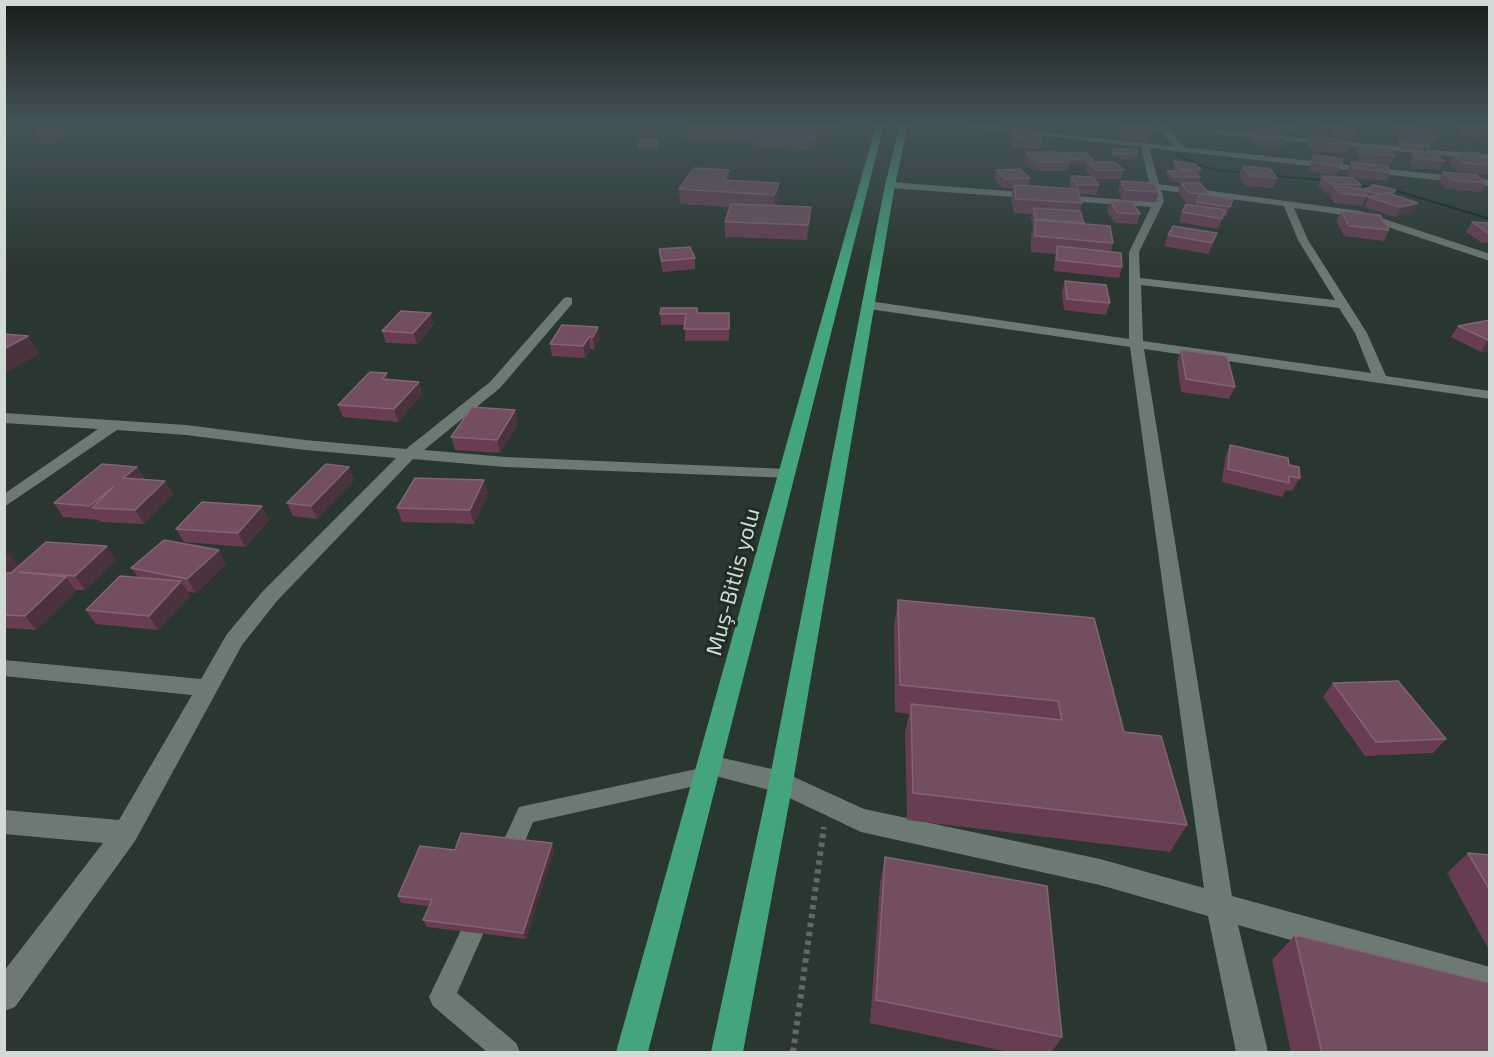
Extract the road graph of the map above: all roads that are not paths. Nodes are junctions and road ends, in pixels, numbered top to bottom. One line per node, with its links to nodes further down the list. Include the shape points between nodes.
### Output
1 (867, 174): 20 (highway, Muş-Bitlis yolu)
2 (892, 174): 6 (highway)
3 (1151, 174): 7 (street)
4 (1409, 174): 5 (street)
5 (1490, 183)
6 (890, 185): 7 (street); 12 (highway)
7 (1156, 196): 8 (street); 10 (street, via 1134,252)
8 (1287, 203): 9 (street, via 1389,222); 13 (street, via 1303,240)
9 (1490, 258)
10 (1134, 281): 13 (street); 14 (street)
11 (568, 301): 19 (street, via 495,385)
12 (869, 305): 14 (street); 25 (highway)
13 (1344, 305): 15 (street, via 1361,333)
14 (1136, 343): 15 (street); 29 (street)
15 (1380, 379): 16 (street)
16 (1490, 395)
17 (4, 418): 18 (street)
18 (114, 425): 19 (street); 21 (street)
19 (409, 454): 20 (street); 23 (street, via 270,596 234,640)
20 (787, 474): 24 (highway, Muş-Bitlis yolu)
21 (4, 502)
22 (4, 668): 23 (street)
23 (208, 688): 27 (street)
24 (707, 771): 25 (street); 28 (lane, via 526,814); 34 (highway, Muş-Bitlis yolu)
25 (781, 782): 29 (street, via 861,820 1100,872); 35 (highway)
26 (4, 822): 27 (street)
27 (126, 833): 32 (street)
28 (512, 846)
29 (1220, 906): 31 (street); 36 (street)
30 (472, 932): 33 (lane, via 442,997)
31 (1490, 982)
32 (4, 996)
33 (507, 1053)
34 (632, 1053)
35 (727, 1053)
36 (1252, 1053)

